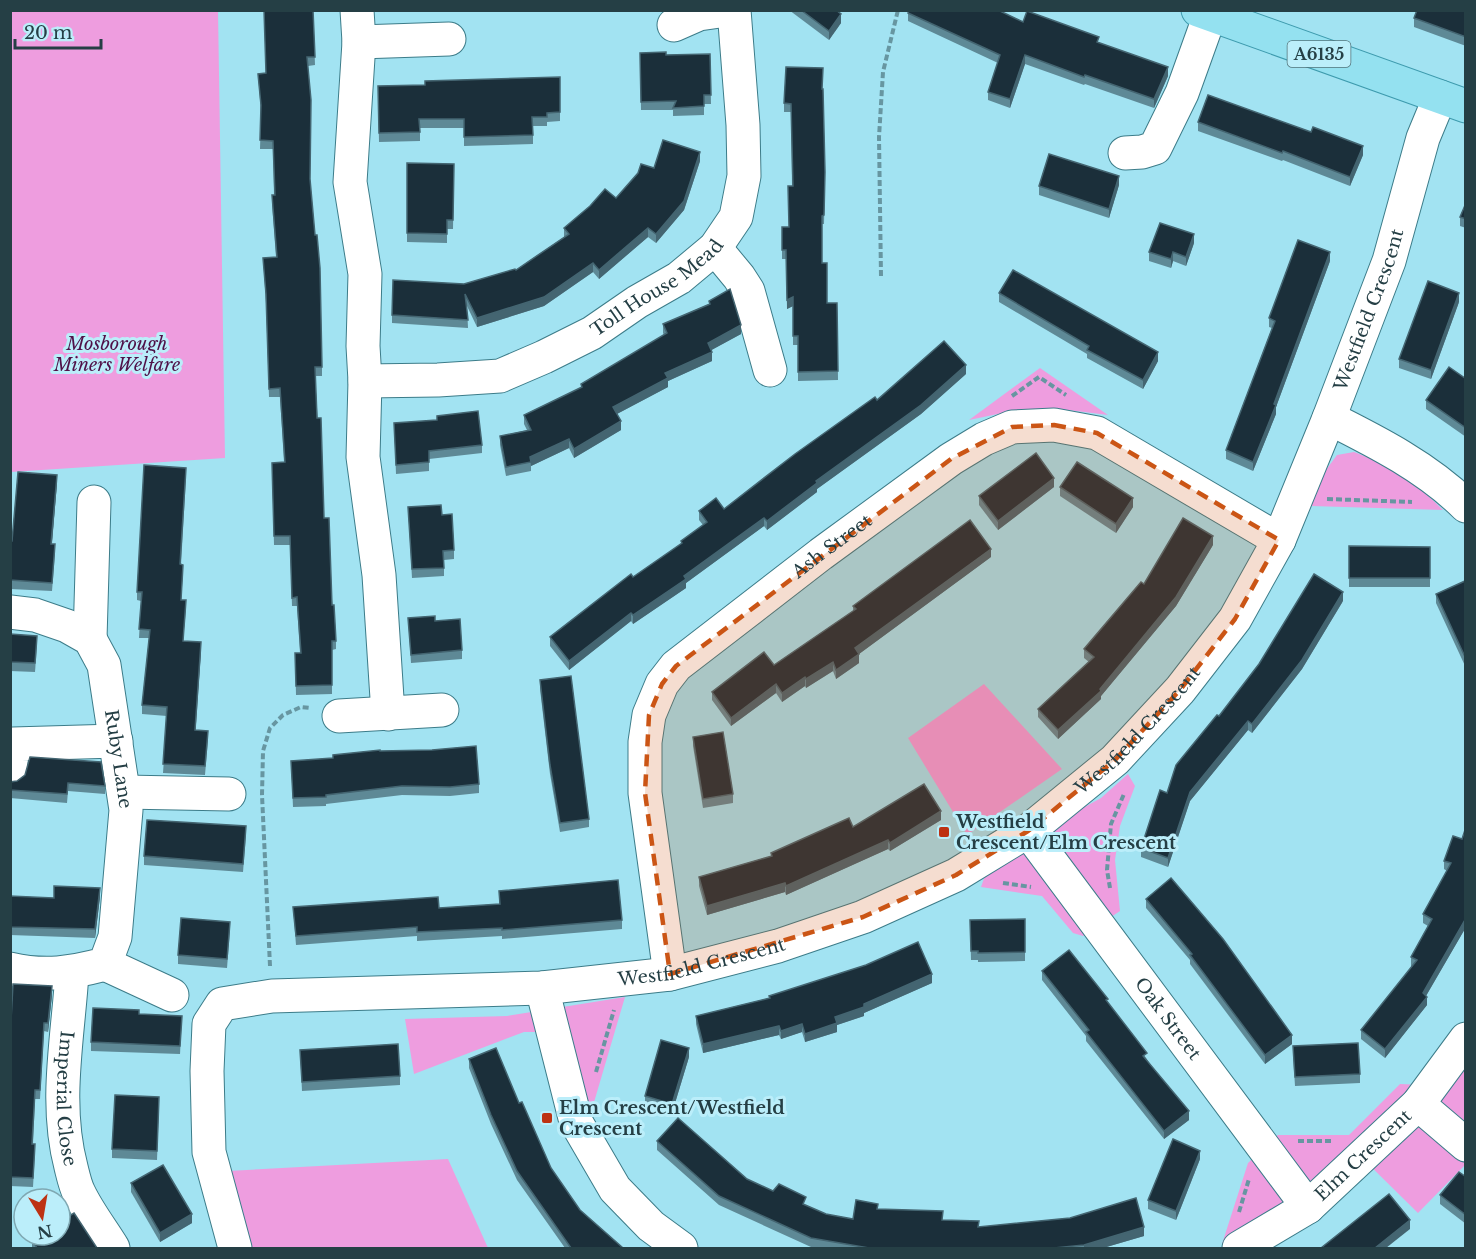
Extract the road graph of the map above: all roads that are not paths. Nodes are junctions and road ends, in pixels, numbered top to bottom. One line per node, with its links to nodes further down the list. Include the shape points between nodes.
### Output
1 (727, 10): 4 (street, via 699,14)
2 (734, 10): 9 (street, Toll House Mead, via 744,176 736,217)
3 (1204, 13): 7 (main road, A6135); 8 (street, via 1182,93 1155,148)
4 (674, 25)
5 (358, 26): 6 (street); 11 (street, via 350,182 364,274)
6 (449, 39)
7 (1453, 102): 12 (street, Westfield Crescent, via 1423,138 1389,261)
8 (1125, 153)
9 (715, 248): 10 (street, via 748,291); 11 (street, Toll House Mead, via 679,278 592,333 500,376)
10 (770, 370)
11 (365, 381): 19 (street, via 363,457 379,574)
12 (1329, 418): 14 (street, via 1383,446); 15 (street, Westfield Crescent)
13 (94, 502): 17 (street)
14 (1465, 505)
15 (1279, 540): 25 (street, Westfield Crescent, via 1235,619 1180,690 1115,760); 29 (street, Ash Street, via 1098,433 1054,425 1012,427 951,459 676,666 662,684 649,714 645,793)
16 (10, 612): 17 (street, via 35,615)
17 (90, 639): 21 (street, Ruby Lane, via 104,665)
18 (442, 710): 19 (street)
19 (388, 714): 20 (street)
20 (339, 716)
21 (116, 741): 22 (street, via 14,744); 23 (street, Ruby Lane)
22 (10, 772)
23 (124, 792): 24 (street); 26 (street, Ruby Lane, via 126,810 115,937)
24 (229, 794)
25 (1028, 831): 29 (street, Westfield Crescent, via 956,875 863,917 777,946); 35 (street, Oak Street)
26 (105, 964): 28 (street); 31 (street)
27 (10, 969): 28 (street, via 28,974)
28 (72, 973): 36 (street, Imperial Close, via 63,1059 67,1149 78,1192)
29 (670, 974): 30 (street, Westfield Crescent)
30 (542, 988): 31 (street, Westfield Crescent, via 272,996 222,1004); 38 (street, via 576,1122 615,1189 651,1226)
31 (215, 1015): 37 (street, via 209,1024 209,1152)
32 (1466, 1039): 33 (street, Elm Crescent)
33 (1418, 1104): 34 (street); 35 (street, Elm Crescent)
34 (1466, 1145)
35 (1308, 1208): 39 (street, Elm Crescent)
36 (112, 1248)
37 (235, 1248)
38 (681, 1248)
39 (1239, 1248)

